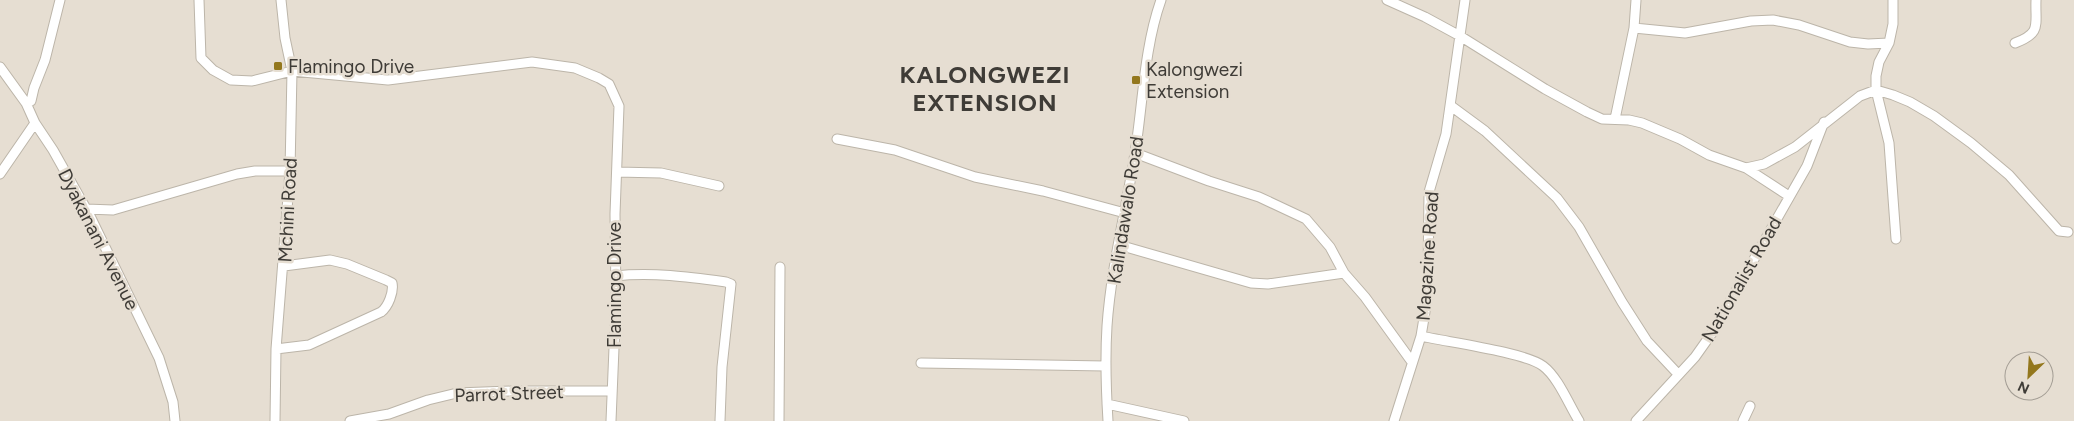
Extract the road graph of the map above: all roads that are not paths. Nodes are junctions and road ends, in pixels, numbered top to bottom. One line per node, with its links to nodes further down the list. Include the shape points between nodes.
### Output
1 (60, 0): 17 (street, via 45,60 31,101)
2 (199, 0): 15 (street, Flamingo Drive, via 201,58 213,70 230,80 239,81)
3 (281, 0): 15 (street, Mchini Road)
4 (1162, 0): 23 (street, Kalindawalo Road, via 1155,18)
5 (1386, 0): 11 (street)
6 (1465, 0): 11 (street, Magazine Road)
7 (1636, 0): 10 (street)
8 (1893, 0): 12 (street)
9 (2036, 0): 13 (street, via 2033,33)
10 (1634, 28): 12 (street, via 1685,33 1773,20 1850,42); 19 (street)
11 (1460, 36): 18 (street, Magazine Road); 19 (street, via 1587,112)
12 (1889, 43): 16 (street, via 1879,62)
13 (2015, 43)
14 (0, 67): 17 (street, Dyakanani Avenue)
15 (292, 71): 25 (street, Mchini Road); 26 (street, Flamingo Drive, via 388,80 532,62 575,68 609,84 615,94 618,106)
16 (1876, 90): 20 (street, via 1860,96); 32 (street, via 1910,102 1964,138 2009,175 2059,231); 33 (street, via 1889,143)
17 (26, 103): 21 (street, Dyakanani Avenue)
18 (1451, 106): 39 (street, Magazine Road, via 1429,192 1428,279); 44 (street, via 1485,131 1556,198 1579,227 1647,341)
19 (1614, 119): 24 (street, via 1642,124)
20 (1824, 122): 24 (street, via 1795,146 1764,164); 29 (street, Nationalist Road, via 1807,166)
21 (35, 123): 27 (street); 30 (street, Dyakanani Avenue)
22 (837, 139): 31 (street, via 895,150 976,177)
23 (1135, 153): 31 (street, Kalindawalo Road); 37 (street, via 1259,197 1306,219 1330,247)
24 (1746, 168): 29 (street)
25 (290, 171): 30 (street, via 237,174 112,210); 35 (street, Mchini Road)
26 (617, 172): 28 (street, via 661,173); 38 (street, Flamingo Drive)
27 (0, 174)
28 (720, 186)
29 (1789, 196): 44 (street, Nationalist Road, via 1712,334)
30 (86, 209): 48 (street, Dyakanani Avenue, via 159,358 173,402)
31 (1125, 213): 34 (street, Kalindawalo Road)
32 (2068, 232)
33 (1896, 239)
34 (1119, 245): 37 (street, via 1252,283 1268,284); 43 (street, Kalindawalo Road, via 1107,324)
35 (284, 266): 40 (street, Mchini Road); 40 (street, via 330,260 386,280 392,283 393,288 386,307 380,312 309,345)
36 (780, 267): 53 (street)
37 (1344, 273): 41 (street)
38 (615, 276): 45 (street, Flamingo Drive); 52 (street, via 640,273 731,284)
39 (1420, 336): 41 (street, Magazine Road); 57 (street, via 1512,355 1542,366 1563,392)
40 (276, 349): 49 (street, Mchini Road)
41 (1412, 362): 56 (street, Magazine Road)
42 (921, 363): 43 (street)
43 (1105, 366): 46 (street, Kalindawalo Road)
44 (1678, 374): 58 (street, Nationalist Road)
45 (612, 391): 50 (street, Parrot Street, via 457,393 404,410); 51 (street, Flamingo Drive)
46 (1107, 404): 54 (street, Kalindawalo Road); 55 (street)
47 (1750, 406): 59 (street)
48 (175, 421)
49 (275, 421)
50 (350, 421)
51 (611, 421)
52 (720, 421)
53 (779, 421)
54 (1108, 421)
55 (1184, 421)
56 (1394, 421)
57 (1579, 421)
58 (1636, 421)
59 (1743, 421)

